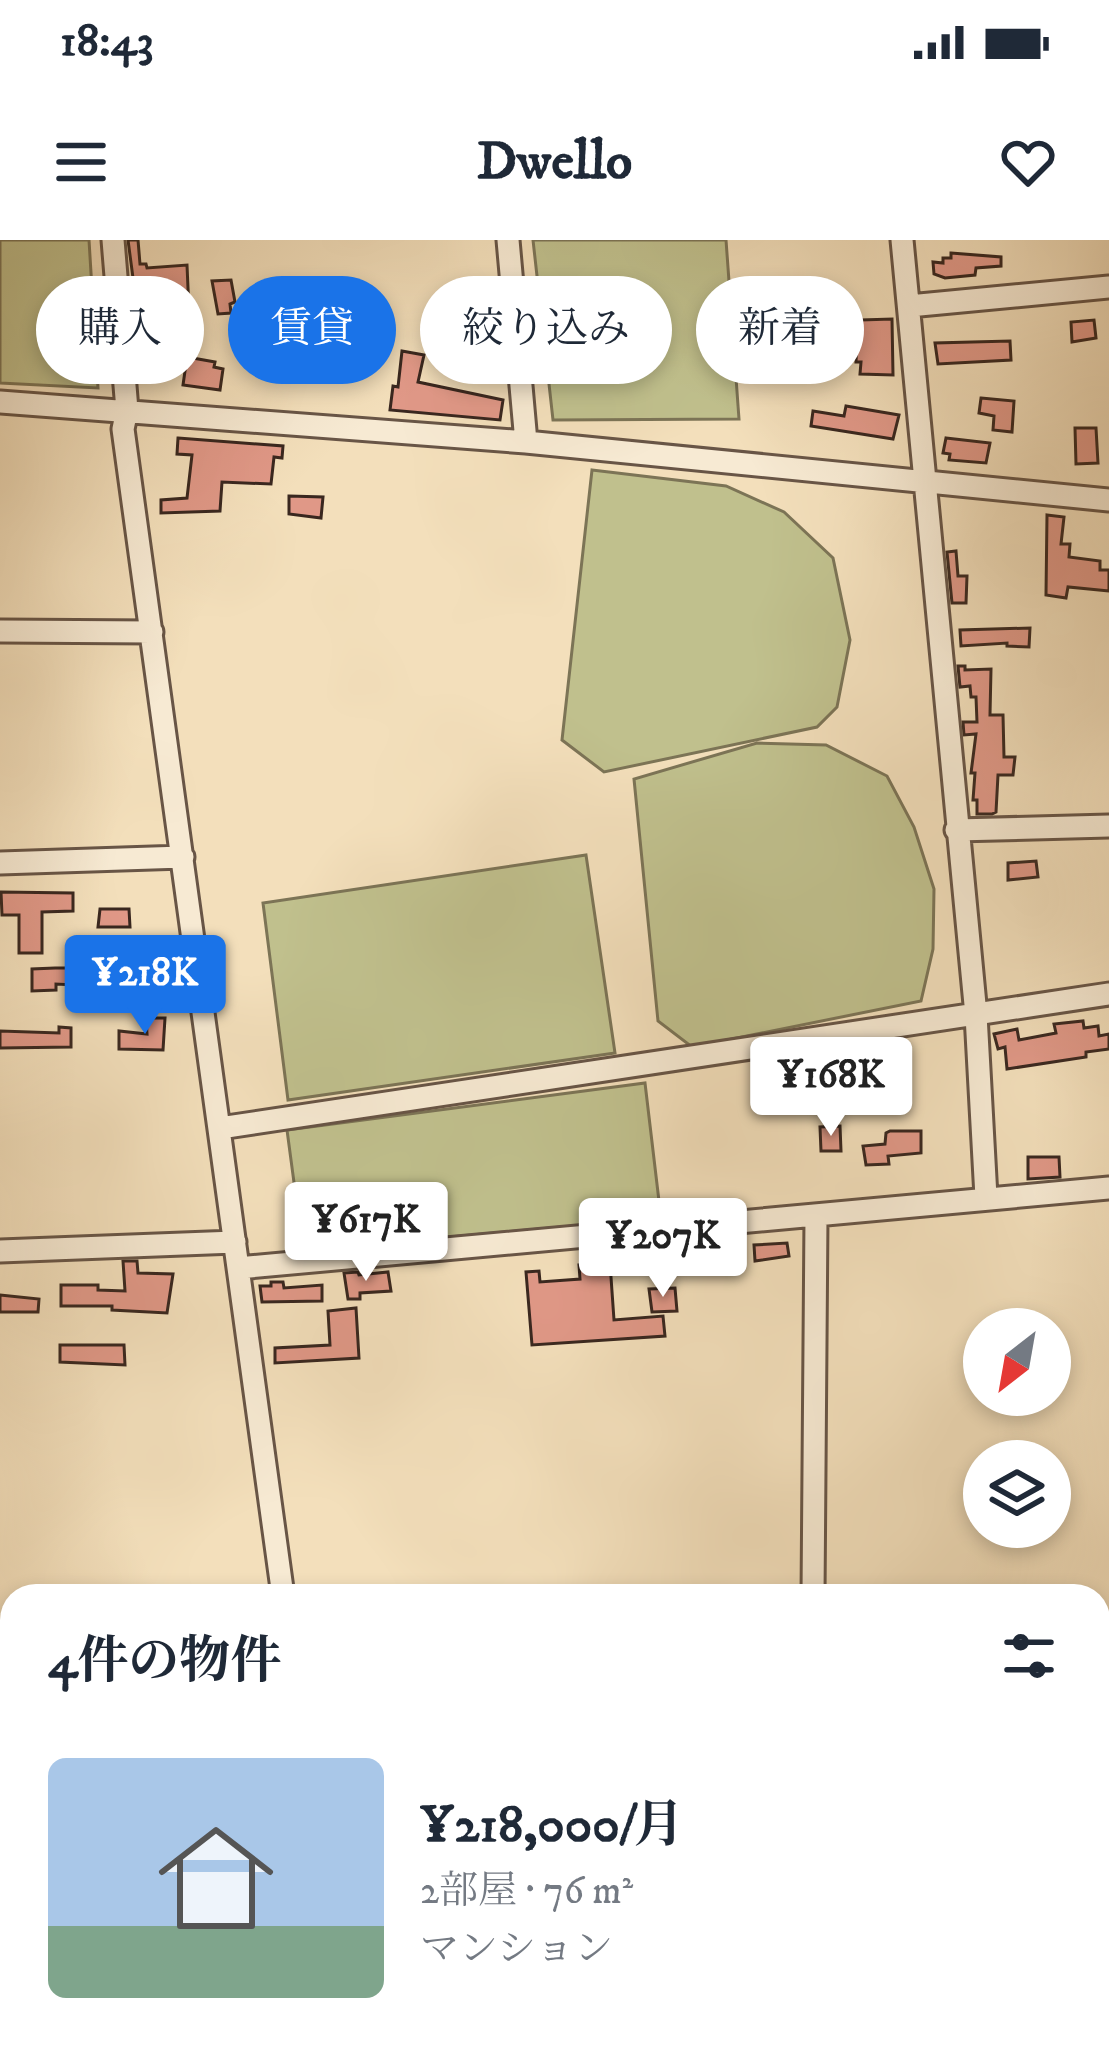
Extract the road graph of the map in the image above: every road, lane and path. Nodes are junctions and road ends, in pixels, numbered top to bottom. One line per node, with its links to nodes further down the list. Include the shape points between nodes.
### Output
1 (112, 240): 7 (street)
2 (508, 240): 8 (street)
3 (902, 240): 5 (street)
4 (1109, 287): 5 (street)
5 (909, 306): 9 (street)
6 (0, 402): 7 (street)
7 (127, 410): 8 (street); 12 (street, via 123,429)
8 (526, 442): 9 (street)
9 (923, 482): 10 (street); 14 (street)
10 (1109, 500)
11 (0, 631): 12 (street)
12 (152, 632): 15 (street)
13 (1109, 826): 14 (street)
14 (956, 830): 18 (street)
15 (183, 856): 16 (street); 19 (street)
16 (0, 863)
17 (1109, 994): 18 (street)
18 (976, 1015): 19 (street); 21 (street)
19 (220, 1128): 23 (street)
20 (1109, 1188): 21 (street)
21 (986, 1197): 22 (street)
22 (816, 1217): 25 (street); 27 (street)
23 (235, 1241): 24 (street); 25 (street)
24 (0, 1251)
25 (238, 1268): 26 (street)
26 (281, 1584)
27 (814, 1584)

